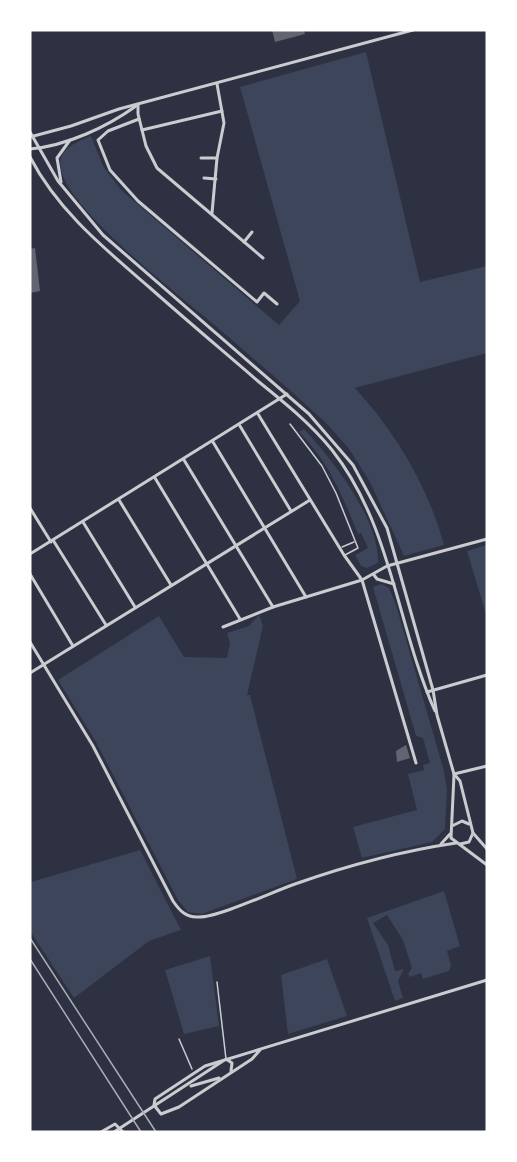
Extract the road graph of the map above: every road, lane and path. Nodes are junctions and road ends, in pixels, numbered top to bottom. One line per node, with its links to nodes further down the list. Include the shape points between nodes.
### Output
1 (413, 30): 2 (street)
2 (217, 84): 3 (street); 4 (street)
3 (138, 105): 5 (street); 8 (street); 9 (street, via 120,118)
4 (222, 111): 6 (street); 14 (street, via 224,123)
5 (139, 119): 6 (street); 24 (street, via 108,131 98,140 110,170 138,201 257,302 264,293)
6 (142, 130): 20 (street, via 157,168)
7 (30, 132): 8 (street)
8 (31, 137): 10 (street)
9 (71, 139): 10 (street); 19 (street, via 57,158)
10 (38, 148): 11 (street); 19 (street)
11 (30, 149)
12 (30, 157): 16 (street)
13 (201, 158): 14 (street)
14 (217, 158): 18 (street)
15 (30, 166): 16 (street)
16 (39, 174): 26 (street, via 96,242)
17 (204, 178): 18 (street)
18 (216, 179): 20 (street)
19 (63, 188): 25 (street, via 114,246)
20 (212, 213): 22 (street)
21 (252, 232): 22 (street)
22 (244, 242): 23 (street)
23 (263, 258)
24 (277, 304)
25 (287, 394): 26 (street); 47 (street, via 329,434 358,473 387,528)
26 (280, 399): 27 (street); 48 (street, via 326,443 350,476 370,514)
27 (258, 414): 29 (street); 34 (street)
28 (290, 424): 41 (lane, via 322,466)
29 (240, 426): 30 (street); 36 (street)
30 (213, 442): 31 (street); 38 (street)
31 (184, 460): 32 (street); 42 (street)
32 (155, 478): 33 (street); 46 (street)
33 (119, 500): 37 (street); 53 (street)
34 (310, 500): 36 (street); 43 (street)
35 (30, 508): 40 (street)
36 (291, 511): 38 (street)
37 (83, 522): 40 (street); 55 (street)
38 (264, 528): 42 (street); 54 (street)
39 (487, 539): 47 (street)
40 (52, 541): 44 (street); 58 (street)
41 (355, 541): 43 (lane); 45 (lane, via 358,548)
42 (236, 546): 46 (street); 56 (street)
43 (340, 548): 45 (street)
44 (30, 554)
45 (344, 555): 51 (street)
46 (206, 564): 53 (street); 57 (street)
47 (396, 564): 48 (street); 65 (street)
48 (387, 566): 50 (street); 52 (street)
49 (30, 574): 61 (street)
50 (374, 575): 51 (street); 52 (street)
51 (362, 580): 54 (street); 68 (street)
52 (394, 584): 66 (street)
53 (171, 585): 55 (street)
54 (306, 597): 56 (street)
55 (135, 607): 58 (street)
56 (273, 607): 57 (street)
57 (240, 619): 59 (street)
58 (106, 625): 61 (street)
59 (223, 627)
60 (30, 642): 62 (street)
61 (73, 646): 62 (street)
62 (44, 664): 63 (street); 76 (street, via 93,746 173,901 190,916 206,916 297,883)
63 (30, 673)
64 (487, 675): 65 (street)
65 (433, 690): 66 (street); 67 (street)
66 (427, 692): 67 (street)
67 (437, 715): 70 (street)
68 (416, 763)
69 (487, 766): 70 (street)
70 (454, 774): 71 (street, via 460,781); 72 (street)
71 (471, 825): 72 (street, via 462,821); 73 (street)
72 (451, 828): 74 (street)
73 (473, 832): 75 (street, via 469,842); 77 (street)
74 (450, 834): 75 (street); 76 (street)
75 (457, 843): 76 (street); 78 (street)
76 (439, 845)
77 (487, 849)
78 (487, 865)
79 (487, 980): 82 (street)
80 (217, 982): 83 (lane)
81 (179, 1039): 84 (lane)
82 (260, 1050): 83 (street); 85 (street)
83 (226, 1059): 85 (street, via 232,1063); 86 (street, via 199,1069 155,1099 154,1105 161,1114 170,1112); 87 (street)
84 (192, 1069)
85 (230, 1072): 86 (street)
86 (222, 1077): 87 (street)
87 (186, 1087): 89 (street)
88 (100, 1132): 90 (street, via 115,1124)
89 (114, 1132)
90 (123, 1132)

